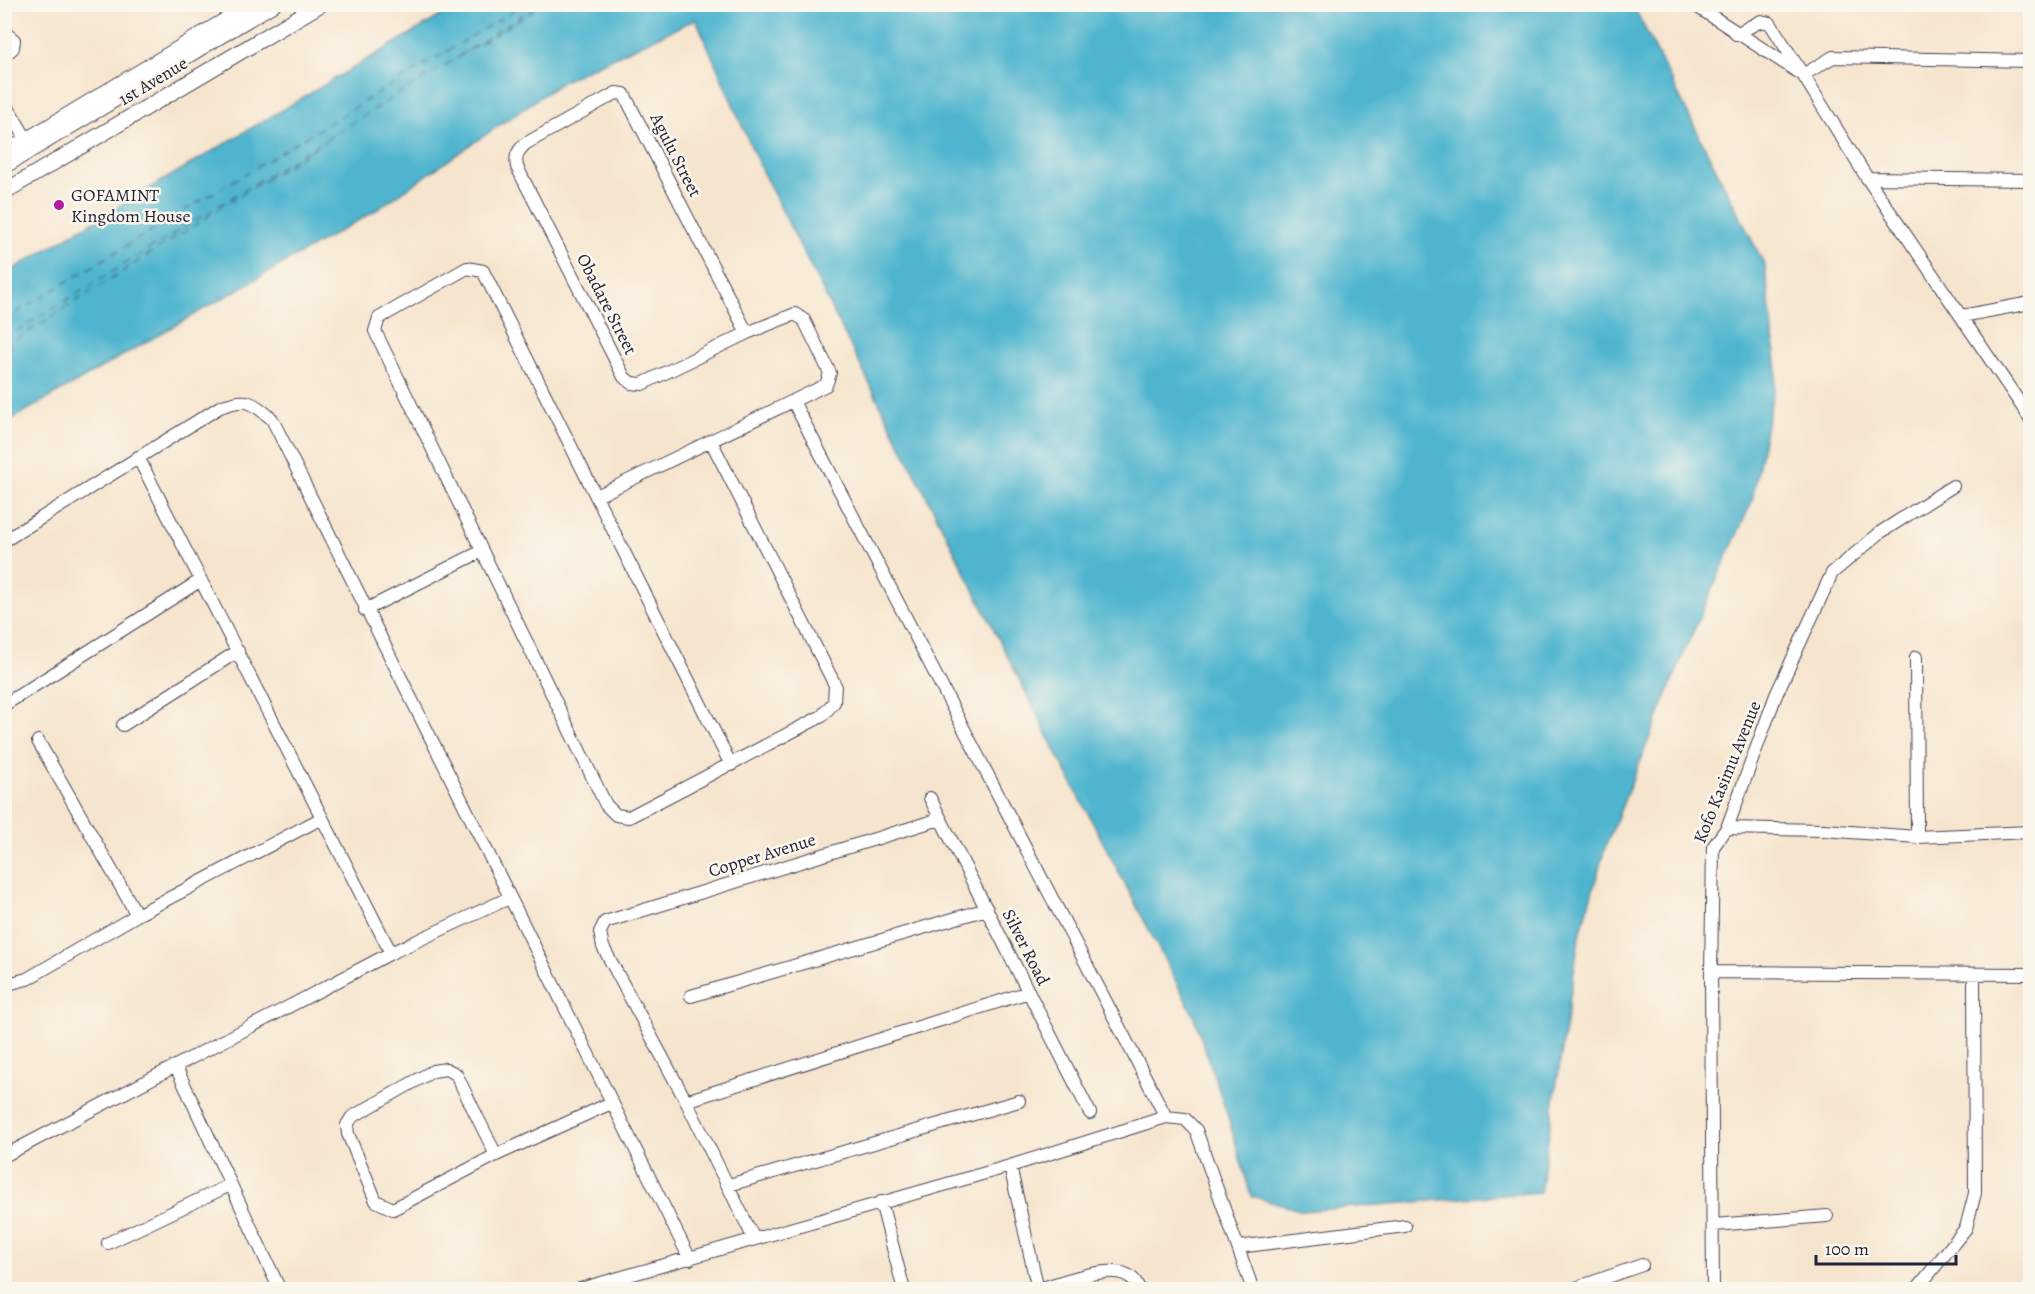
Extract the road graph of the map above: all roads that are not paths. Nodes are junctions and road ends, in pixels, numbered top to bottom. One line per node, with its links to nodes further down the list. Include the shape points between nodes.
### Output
1 (250, 4): 11 (street)
2 (273, 4): 14 (main road, 1st Avenue)
3 (321, 4): 17 (main road, 1st Avenue)
4 (1693, 4): 6 (street)
5 (4, 32): 7 (street, via 14,40 13,48)
6 (1736, 34): 9 (street); 9 (street, via 1761,21 1770,23)
7 (4, 56)
8 (2031, 60): 9 (street, via 1833,57)
9 (1803, 75): 15 (street)
10 (4, 101): 11 (street)
11 (27, 140): 13 (street)
12 (525, 144): 20 (street, Agulu Street, via 616,93 624,94); 20 (street, Obadare Street, via 515,158 517,167 624,377 642,384)
13 (4, 152)
14 (4, 166)
15 (1867, 178): 16 (street); 19 (street)
16 (2031, 180)
17 (4, 192)
18 (2031, 303): 19 (street)
19 (1962, 316): 22 (street)
20 (747, 333): 21 (street, Obadare Street, via 795,314 804,320 830,373 826,385)
21 (794, 403): 23 (street); 58 (street)
22 (2031, 418)
23 (712, 443): 26 (street); 36 (street, via 835,685 834,702 822,716)
24 (138, 457): 27 (street); 29 (street); 30 (street, via 220,407 238,400 255,404 272,419)
25 (1953, 486): 40 (street, Kofo Kasimu Avenue, via 1881,532 1832,573 1776,695)
26 (597, 496): 28 (street, via 483,271 467,268 379,318 375,331); 36 (street)
27 (4, 541)
28 (482, 551): 30 (street); 36 (street, via 606,806 616,815 629,817)
29 (201, 580): 31 (street); 33 (street)
30 (365, 610): 43 (street)
31 (238, 651): 34 (street); 38 (street)
32 (1916, 657): 42 (street)
33 (4, 705)
34 (123, 725)
35 (38, 741): 45 (street)
36 (731, 765)
37 (930, 798): 39 (street, Silver Road)
38 (322, 818): 45 (street); 46 (street)
39 (940, 819): 44 (street, Silver Road); 54 (street, Copper Avenue, via 605,922 600,932 603,946)
40 (1727, 828): 42 (street); 47 (street, Kofo Kasimu Avenue, via 1713,847)
41 (2031, 832): 42 (street)
42 (1917, 837)
43 (509, 898): 46 (street); 56 (street)
44 (987, 909): 51 (street, Silver Road); 52 (street)
45 (137, 915): 50 (street, via 27,979)
46 (391, 954): 53 (street)
47 (1711, 972): 49 (street); 66 (street, Kofo Kasimu Avenue)
48 (2031, 974): 49 (street)
49 (1974, 975): 80 (street, via 1975,1193 1966,1228)
50 (4, 985)
51 (1029, 992): 54 (street); 57 (street, Silver Road)
52 (691, 996)
53 (176, 1067): 60 (street); 62 (street)
54 (686, 1101): 63 (street)
55 (1019, 1101): 63 (street)
56 (611, 1103): 59 (street); 71 (street)
57 (1090, 1113)
58 (1166, 1117): 61 (street); 70 (street, via 1185,1119 1196,1130)
59 (496, 1155): 59 (street, via 456,1074 446,1069 433,1071 352,1117 347,1125 376,1201 393,1209)
60 (4, 1156)
61 (1010, 1166): 64 (street); 77 (street, via 1038,1290 1110,1270 1125,1273)
62 (230, 1185): 69 (street); 74 (street)
63 (729, 1185): 68 (street)
64 (880, 1202): 68 (street); 76 (street)
65 (1827, 1216): 66 (street)
66 (1714, 1225): 79 (street, Kofo Kasimu Avenue)
67 (1405, 1226): 70 (street)
68 (754, 1239): 71 (street)
69 (108, 1243)
70 (1238, 1247): 78 (street)
71 (690, 1259): 75 (street)
72 (1641, 1265): 73 (street)
73 (1574, 1289)
74 (280, 1290)
75 (577, 1290)
76 (904, 1290)
77 (1139, 1290)
78 (1253, 1290)
79 (1713, 1290)
80 (1916, 1290)

